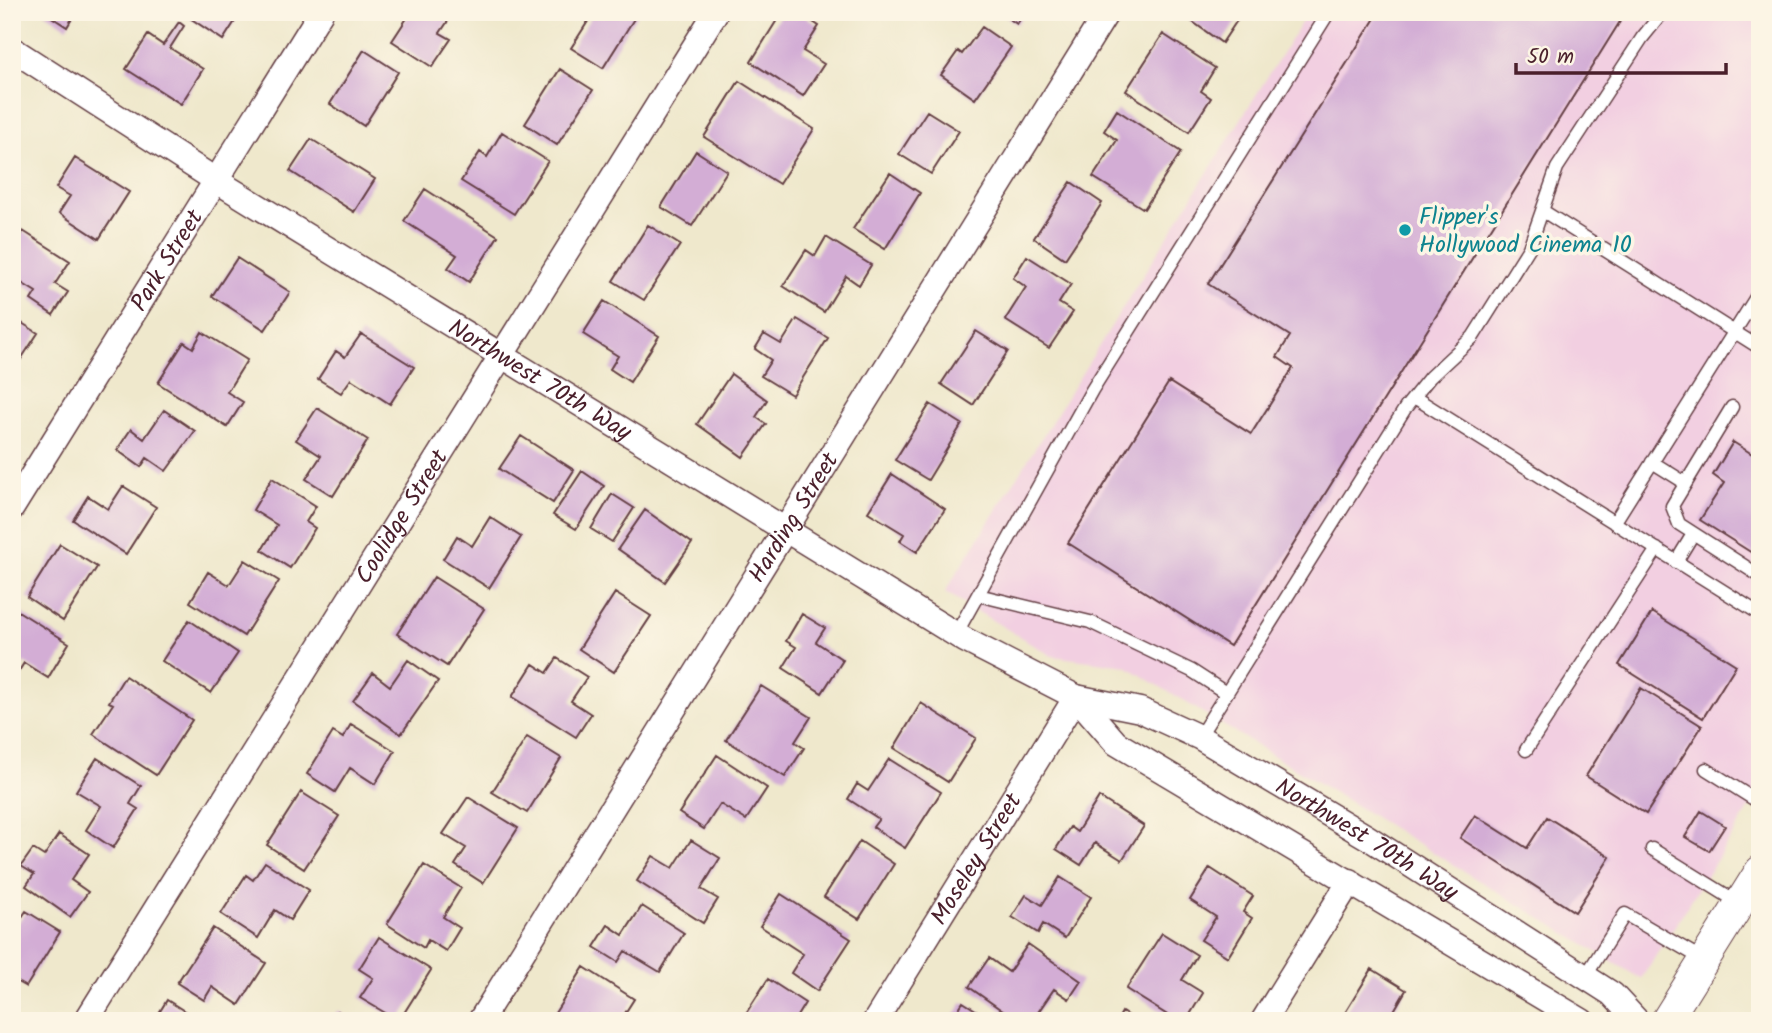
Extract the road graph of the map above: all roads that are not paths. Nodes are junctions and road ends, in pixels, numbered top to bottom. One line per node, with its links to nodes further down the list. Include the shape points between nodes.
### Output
1 (321, 12): 7 (street, Park Street)
2 (716, 12): 12 (street, Coolidge Street)
3 (1107, 12): 19 (street, Harding Street)
4 (1329, 12): 24 (lane, via 1092,390)
5 (1663, 12): 8 (lane, via 1557,168)
6 (12, 49): 7 (street, Northwest 70th Way)
7 (217, 181): 12 (street, Northwest 70th Way); 17 (street, Park Street)
8 (1543, 211): 10 (lane); 13 (lane, via 1529,248 1473,337)
9 (1760, 291): 10 (lane)
10 (1733, 331): 11 (lane); 15 (lane)
11 (1760, 348)
12 (502, 357): 19 (street, Northwest 70th Way); 39 (street, Coolidge Street)
13 (1414, 397): 18 (lane); 27 (lane)
14 (1732, 407): 16 (lane)
15 (1652, 462): 16 (lane); 18 (lane)
16 (1685, 482): 20 (lane, via 1672,506 1679,524)
17 (12, 508)
18 (1614, 523): 21 (lane)
19 (786, 530): 26 (street, Northwest 70th Way); 40 (street, Harding Street)
20 (1693, 534): 22 (lane); 23 (lane)
21 (1657, 549): 22 (lane); 30 (lane)
22 (1676, 562): 25 (lane)
23 (1760, 576)
24 (978, 595): 26 (lane); 27 (lane, via 1090,622 1192,671)
25 (1760, 614)
26 (956, 634): 28 (street, Northwest 70th Way)
27 (1226, 693): 29 (lane)
28 (1076, 697): 29 (street, Northwest 70th Way, via 1140,710); 35 (street, Northwest 70th Way, via 1116,743); 41 (street, Moseley Street)
29 (1199, 737): 38 (street, Northwest 70th Way, via 1367,837)
30 (1526, 750)
31 (1706, 769): 32 (lane)
32 (1760, 803)
33 (1652, 849): 36 (lane)
34 (1760, 871): 36 (street)
35 (1350, 881): 42 (street); 43 (street, Northwest 70th Way)
36 (1740, 903): 37 (street)
37 (1704, 961): 38 (lane, via 1625,914); 45 (street)
38 (1585, 977): 44 (street, Northwest 70th Way, via 1612,994)
39 (86, 1021)
40 (480, 1021)
41 (875, 1021)
42 (1264, 1021)
43 (1582, 1021)
44 (1637, 1021)
45 (1666, 1021)

